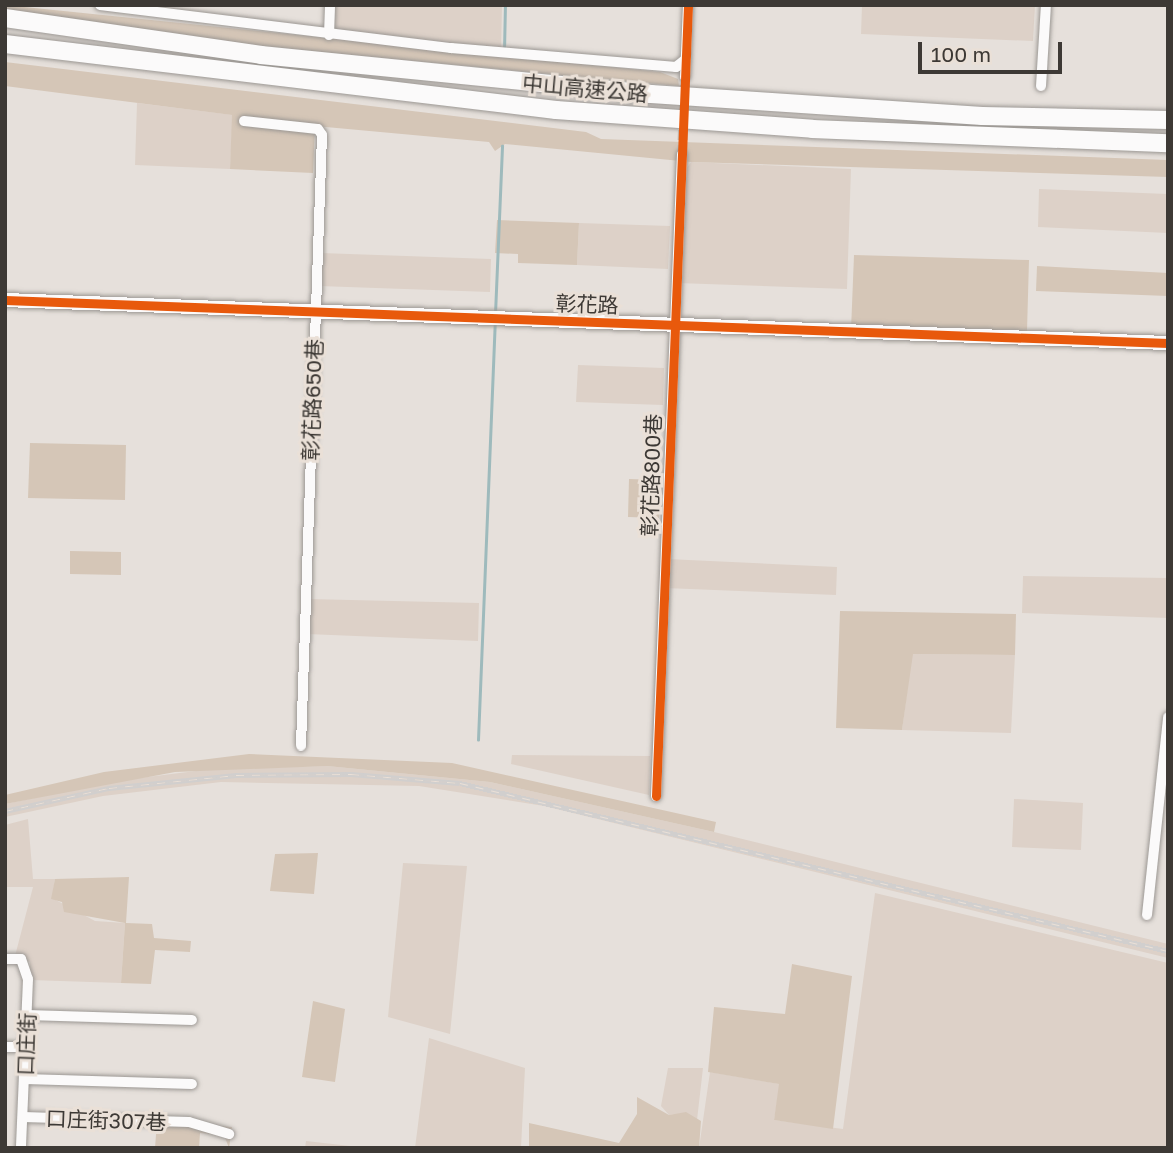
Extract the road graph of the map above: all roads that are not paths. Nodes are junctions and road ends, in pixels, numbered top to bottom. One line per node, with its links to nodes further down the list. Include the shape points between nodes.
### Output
1 (100, 5): 6 (street)
2 (330, 5): 6 (street)
3 (688, 5): 8 (street)
4 (1046, 5): 10 (street)
5 (5, 18): 11 (highway, 中山高速公路, via 249,54 651,94 982,116)
6 (329, 35): 8 (street, via 676,67)
7 (5, 44): 13 (highway, 中山高速公路, via 556,110 812,129)
8 (686, 58): 9 (street)
9 (685, 77)
10 (1041, 86)
11 (1168, 120)
12 (244, 121): 16 (street, 彰花路650巷, via 318,129 322,135)
13 (1168, 143)
14 (682, 155): 17 (street, 彰花路800巷)
15 (5, 300): 16 (street, 彰花路)
16 (315, 312): 17 (street, 彰花路); 20 (street, 彰花路650巷)
17 (674, 325): 18 (street, 彰花路); 21 (street, 彰花路800巷)
18 (1168, 344)
19 (1168, 717): 22 (street)
20 (301, 747)
21 (656, 796)
22 (1147, 915)
23 (5, 958): 24 (street, 口庄街, via 27,965)
24 (27, 1015): 25 (street); 27 (street, 口庄街)
25 (192, 1020)
26 (5, 1047): 27 (street)
27 (26, 1047): 28 (street, 口庄街)
28 (25, 1079): 29 (street); 30 (street, 口庄街)
29 (192, 1084)
30 (23, 1117): 31 (street, 口庄街307巷, via 189,1122); 32 (street, 口庄街)
31 (229, 1134)
32 (21, 1148)

